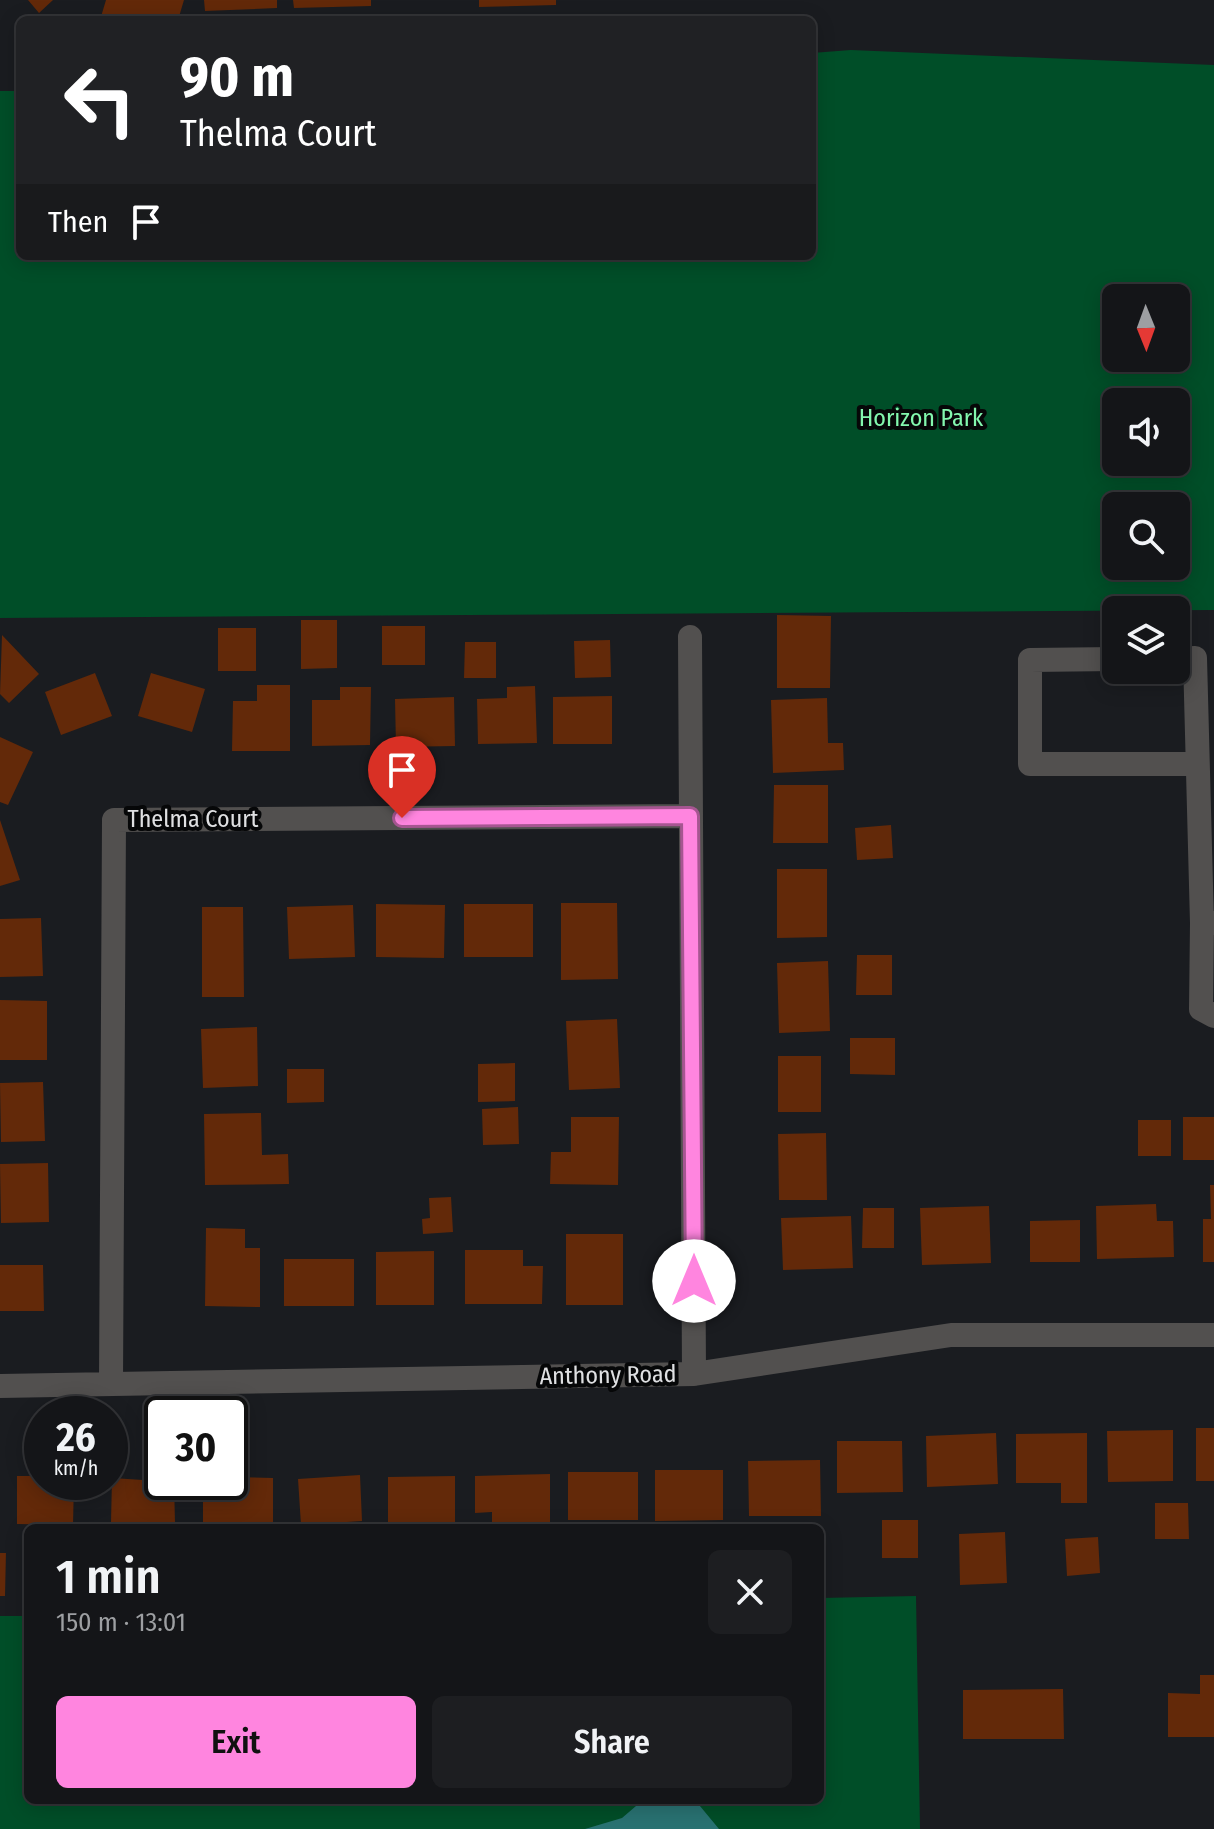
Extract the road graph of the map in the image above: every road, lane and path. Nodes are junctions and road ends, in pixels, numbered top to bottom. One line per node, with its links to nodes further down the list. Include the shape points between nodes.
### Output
1 (690, 637): 5 (street)
2 (1190, 658): 4 (street, via 1195,658)
3 (1102, 659): 4 (street, via 1030,660 1030,764)
4 (1197, 764): 6 (street)
5 (690, 816): 9 (street); 10 (street, Thelma Court, via 114,820)
6 (1208, 923): 7 (street, via 1201,1009)
7 (1214, 1016)
8 (1214, 1335): 9 (street, Anthony Road, via 951,1335)
9 (694, 1374): 10 (street, Anthony Road)
10 (111, 1383): 11 (street, Anthony Road)
11 (0, 1386)

